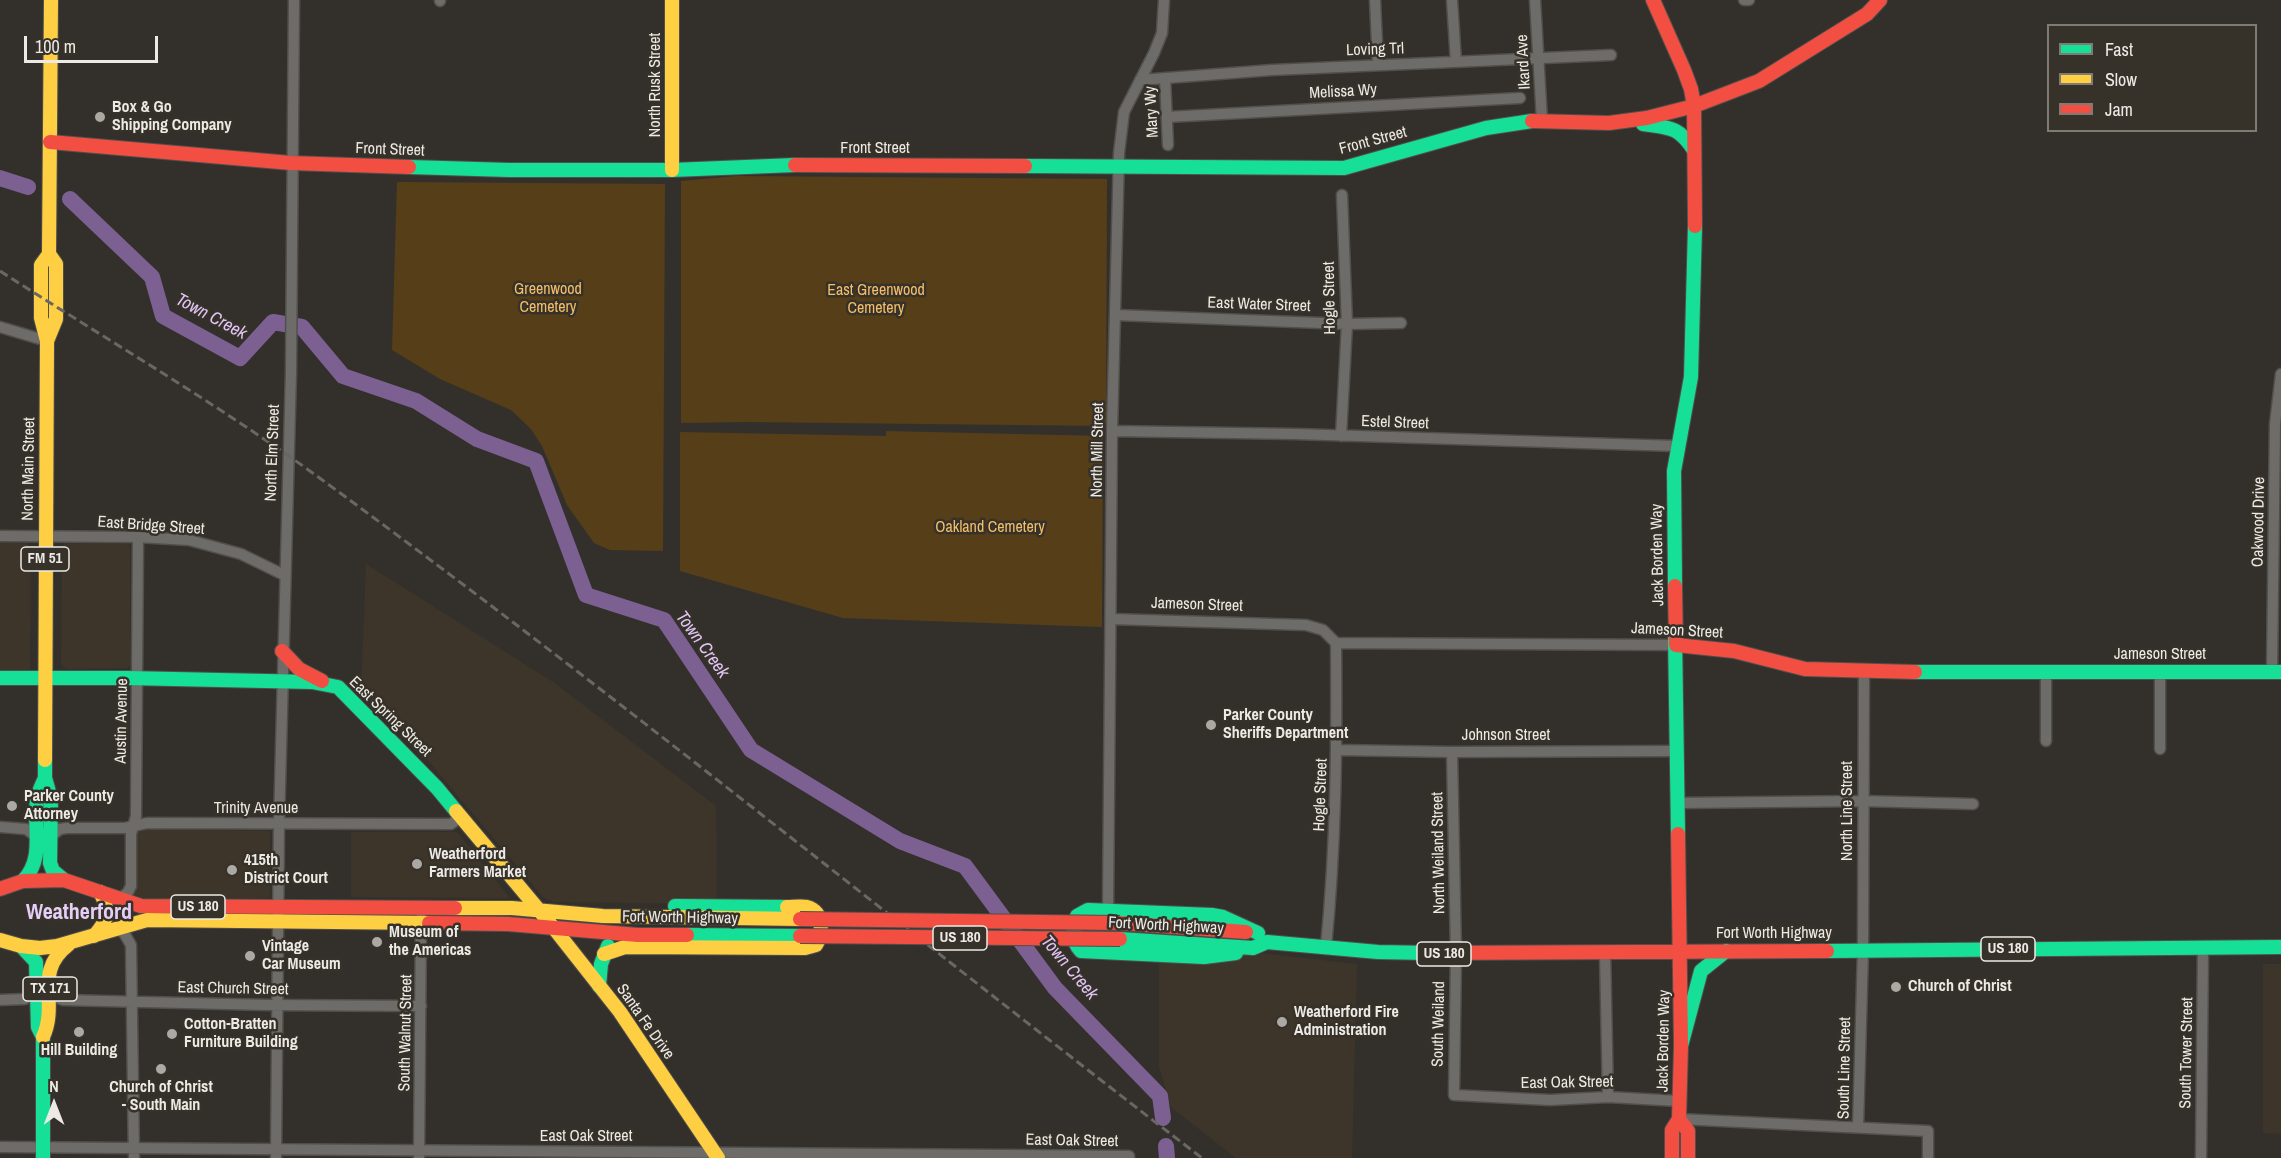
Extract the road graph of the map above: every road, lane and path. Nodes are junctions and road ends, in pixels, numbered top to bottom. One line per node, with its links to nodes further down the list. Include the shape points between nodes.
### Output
1 (51, 0): 23 (main road, North Main Street / FM 51)
2 (294, 0): 26 (street, North Elm Street)
3 (672, 0): 28 (main road, North Rusk Street)
4 (1164, 0): 17 (street, North Mill Street, via 1162,33)
5 (1375, 0): 15 (street)
6 (1452, 0): 14 (street)
7 (1535, 0): 13 (street, Ikard Ave)
8 (1653, 0): 19 (main road, Jack Borden Way, via 1684,70)
9 (1744, 0): 10 (street)
10 (1749, 0)
11 (1880, 0): 19 (main road, Front Street, via 1867,14 1759,81)
12 (1611, 55): 13 (street, Loving Trl)
13 (1539, 58): 14 (street, Loving Trl); 22 (street, Ikard Ave)
14 (1456, 62): 15 (street, Loving Trl)
15 (1378, 65): 16 (street, Loving Trl)
16 (1165, 78): 17 (street, Loving Trl); 20 (street, Mary Wy)
17 (1140, 80): 27 (street, North Mill Street, via 1124,112)
18 (1520, 98): 20 (street, Melissa Wy)
19 (1694, 106): 21 (main road, Front Street); 25 (main road, Jack Borden Way)
20 (1167, 117): 24 (street, Mary Wy)
21 (1631, 120): 22 (main road, Front Street); 25 (main road, via 1674,127)
22 (1542, 121): 27 (main road, Front Street, via 1486,128 1344,168)
23 (50, 142): 26 (main road, Front Street); 34 (main road, North Main Street / FM 51, via 49,254 56,264 56,318)
24 (1168, 145)
25 (1695, 151): 38 (main road, Jack Borden Way, via 1691,377)
26 (291, 163): 28 (main road, Front Street); 42 (street, North Elm Street, via 291,346)
27 (1119, 166): 28 (main road, Front Street, via 789,165); 30 (street, North Mill Street)
28 (672, 170)
29 (1342, 195): 32 (street, Hogle Street)
30 (1116, 315): 32 (street, East Water Street); 36 (street, North Mill Street)
31 (1401, 323): 32 (street, East Water Street)
32 (1347, 324): 37 (street, Hogle Street)
33 (0, 327): 34 (street)
34 (47, 341): 40 (main road, North Main Street / FM 51)
35 (2281, 374): 50 (street, Oakwood Drive, via 2275,424)
36 (1112, 431): 37 (street, Estel Street); 43 (street, North Mill Street)
37 (1341, 436): 38 (street, Estel Street)
38 (1677, 446): 45 (main road, Jack Borden Way, via 1673,495)
39 (0, 536): 40 (street, East Bridge Street)
40 (45, 536): 41 (street, East Bridge Street); 52 (main road, North Main Street / FM 51)
41 (138, 537): 42 (street, East Bridge Street, via 217,546); 53 (street, Austin Avenue)
42 (284, 575): 46 (street, North Elm Street)
43 (1111, 619): 44 (street, Jameson Street, via 1306,625 1323,630); 75 (street, North Mill Street)
44 (1336, 643): 45 (street, Jameson Street); 58 (street, Hogle Street)
45 (1676, 645): 48 (main road, Jameson Street, via 1734,651 1805,669); 59 (main road, Jack Borden Way)
46 (282, 651): 54 (street, North Elm Street); 55 (main road, via 299,669)
47 (2046, 671): 48 (main road, Jameson Street); 49 (main road, Jameson Street); 56 (street)
48 (1863, 672): 61 (street, North Line Street)
49 (2160, 672): 50 (main road, Jameson Street); 57 (street)
50 (2276, 672)
51 (0, 678): 52 (main road, East Spring Street)
52 (45, 678): 53 (main road, East Spring Street); 68 (main road, North Main Street / FM 51, via 45,777 51,798)
53 (137, 679): 54 (main road, East Spring Street); 66 (street, Austin Avenue)
54 (281, 682): 55 (main road, East Spring Street); 65 (street, North Elm Street)
55 (324, 683): 64 (main road, East Spring Street, via 338,687 357,705)
56 (2046, 741)
57 (2160, 749)
58 (1337, 750): 60 (street, Johnson Street); 87 (street, Hogle Street, via 1333,876)
59 (1676, 751): 60 (street, Johnson Street); 62 (main road, Jack Borden Way)
60 (1452, 752): 96 (street, North Weiland Street)
61 (1863, 801): 62 (street); 63 (street); 91 (street, North Line Street)
62 (1677, 803): 92 (main road, Jack Borden Way)
63 (1973, 804)
64 (462, 816): 65 (street, Trinity Avenue, via 451,824); 74 (main road, East Spring Street)
65 (279, 824): 66 (street, Trinity Avenue); 76 (street, North Elm Street)
66 (133, 826): 68 (street, Trinity Avenue, via 67,828); 73 (street, Austin Avenue, via 131,886)
67 (0, 827): 68 (street, via 26,829)
68 (44, 836): 69 (main road, North Main Street / FM 51, via 53,871); 70 (main road, North Main Street / FM 51, via 31,875)
69 (64, 879): 70 (main road, US 180); 72 (main road, US 180)
70 (23, 881): 71 (main road, US 180)
71 (0, 889)
72 (100, 892): 73 (main road, US 180); 82 (main road, via 107,915 103,927)
73 (119, 900): 76 (main road, Fort Worth Highway / US 180, via 141,906)
74 (539, 910): 77 (main road, Fort Worth Highway / US 180, via 512,908); 78 (main road, Fort Worth Highway / US 180); 79 (main road, Santa Fe Drive)
75 (1108, 910): 83 (main road, via 1212,915); 89 (main road, via 1088,910 1077,916 1076,947 1089,952 1199,958 1222,957)
76 (278, 914): 77 (main road, Fort Worth Highway / US 180); 80 (main road, Fort Worth Highway / US 180, via 147,920); 101 (street, North Elm Street)
77 (421, 915): 79 (main road, Fort Worth Highway / US 180); 102 (street, South Walnut Street)
78 (603, 916): 83 (main road, Fort Worth Highway / US 180, bridge, via 1120,923); 95 (main road, via 640,906 797,907 814,909 820,919 818,943 813,946 625,947)
79 (553, 927): 81 (main road, Fort Worth Highway / US 180); 97 (main road, Santa Fe Drive)
80 (116, 928): 82 (main road, Fort Worth Highway / US 180); 100 (street, via 131,945)
81 (638, 935): 89 (main road, Fort Worth Highway / US 180, bridge, via 1120,939); 95 (main road, via 612,944)
82 (93, 936): 85 (main road, US 180)
83 (1263, 938): 87 (main road, Fort Worth Highway / US 180); 89 (main road, Fort Worth Highway / US 180)
84 (0, 940): 86 (main road, US 180)
85 (68, 945): 86 (main road, US 180); 98 (main road, TX 171, via 53,961)
86 (22, 947): 98 (main road, TX 171, via 36,962)
87 (1326, 947): 96 (main road, Fort Worth Highway / US 180)
88 (2281, 947): 90 (main road, Fort Worth Highway / US 180)
89 (1253, 948)
90 (2203, 948): 91 (main road, Fort Worth Highway / US 180); 121 (street, South Tower Street)
91 (1863, 950): 93 (main road, Fort Worth Highway / US 180); 108 (street, South Line Street)
92 (1681, 951): 93 (main road, Fort Worth Highway / US 180); 94 (main road, Fort Worth Highway / US 180); 103 (main road, Jack Borden Way)
93 (1726, 951): 103 (main road, via 1701,971)
94 (1605, 952): 96 (main road, Fort Worth Highway / US 180); 105 (street)
95 (604, 954): 97 (main road)
96 (1456, 954): 104 (street, South Weiland)
97 (599, 986): 115 (main road, Santa Fe Drive)
98 (43, 989): 99 (street, via 25,999); 100 (street, East Church Street, via 63,1000); 110 (main road, TX 171, via 38,1027 43,1037)
99 (0, 1000)
100 (132, 1002): 101 (street, East Church Street); 111 (street)
101 (277, 1005): 102 (street, East Church Street); 112 (street, North Elm Street)
102 (421, 1006): 113 (street, South Walnut Street)
103 (1681, 1046): 106 (main road, Jack Borden Way)
104 (1454, 1095): 105 (street, East Oak Street, via 1550,1100)
105 (1608, 1096): 106 (street, East Oak Street)
106 (1679, 1101): 107 (main road, Jack Borden Way)
107 (1679, 1119): 108 (street); 118 (main road, Jack Borden Way, via 1672,1130); 119 (main road, Jack Borden Way, via 1688,1131)
108 (1858, 1127): 120 (street, South Line Street, via 1928,1131)
109 (0, 1147): 110 (street, East Oak Street)
110 (43, 1153): 111 (street, East Oak Street)
111 (134, 1153): 112 (street, East Oak Street)
112 (276, 1154): 113 (street, East Oak Street)
113 (419, 1154): 114 (street, East Oak Street)
114 (672, 1155): 115 (street, East Oak Street)
115 (716, 1155): 116 (street, East Oak Street)
116 (876, 1156): 117 (street, East Oak Street)
117 (1129, 1157)
118 (1672, 1158)
119 (1688, 1158)
120 (1928, 1158)
121 (2201, 1158)

